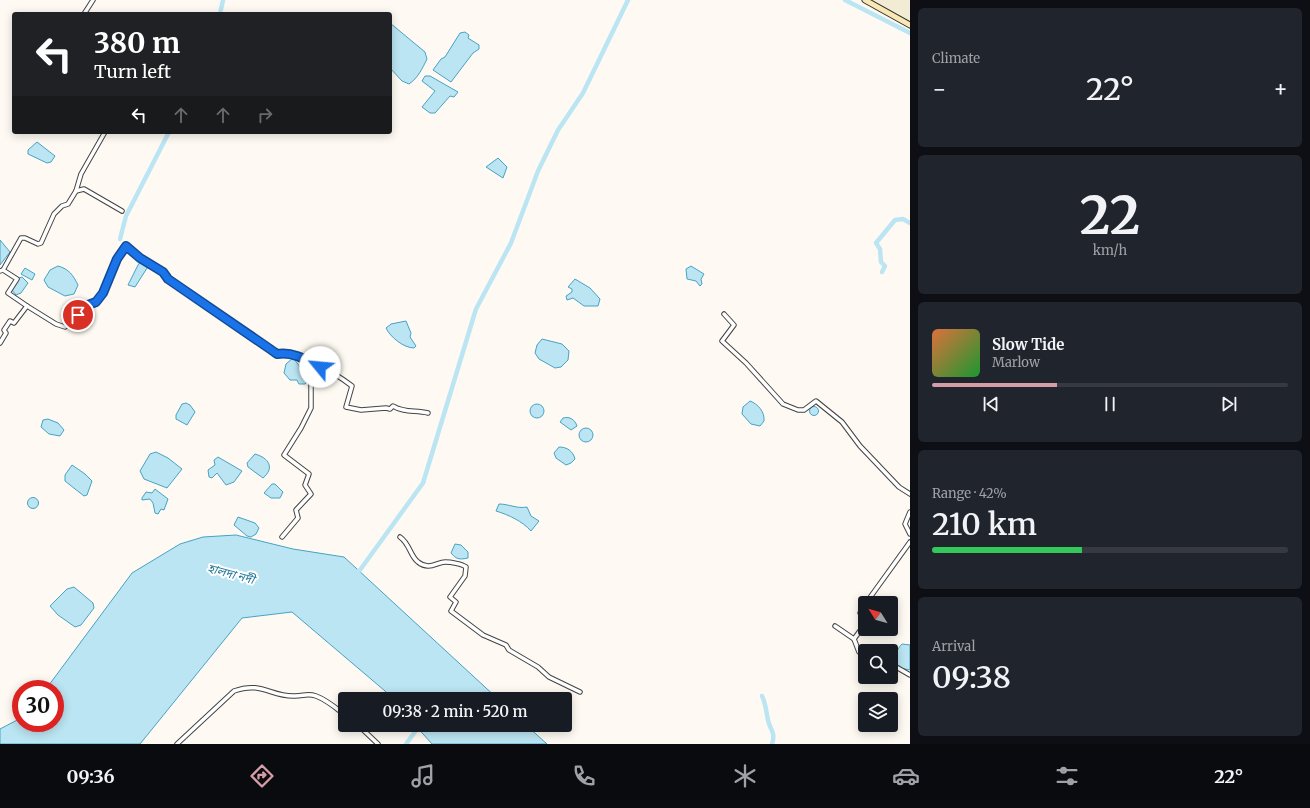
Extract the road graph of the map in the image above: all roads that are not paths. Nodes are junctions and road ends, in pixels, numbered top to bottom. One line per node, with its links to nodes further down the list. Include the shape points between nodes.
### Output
1 (93, 0): 3 (street)
2 (865, 0): 4 (main road)
3 (85, 12)
4 (910, 25)
5 (104, 134): 6 (street, via 81,174)
6 (76, 191): 7 (street, via 84,189); 8 (street, via 68,204 54,214 41,242 38,244 21,238)
7 (122, 211)
8 (2, 270): 9 (street, via 17,279 8,293)
9 (27, 306): 11 (street, via 14,323 10,321); 12 (street, via 65,327 88,305 96,302 103,293 117,259 126,246 163,272 168,279 277,354 284,352 308,359)
10 (724, 314): 14 (street, via 734,326 722,341 750,366 783,404 804,410 816,401 842,422 860,446 899,487)
11 (0, 344)
12 (320, 367): 13 (street, via 352,386 346,407 361,410 390,409 393,406 401,411 418,410); 18 (street, via 311,382 311,408 284,455 309,474 305,485 311,494 296,510 298,518)
13 (428, 413)
14 (910, 494)
15 (910, 512): 16 (street, via 905,524)
16 (910, 534)
17 (400, 537): 27 (street, via 418,562 427,566 437,566 444,562 466,567 465,576 450,597 456,602 451,610 483,635 506,645 508,650 538,667 549,677)
18 (282, 538)
19 (910, 542): 20 (street)
20 (872, 596)
21 (836, 626): 23 (street)
22 (858, 634): 23 (street)
23 (854, 639): 24 (street)
24 (858, 649)
25 (898, 668): 26 (street)
26 (910, 675)
27 (580, 692)
28 (338, 710): 30 (street, via 317,696 306,693 296,696 253,687 244,688 234,691)
29 (365, 732): 31 (street)
30 (177, 744)
31 (378, 744)

